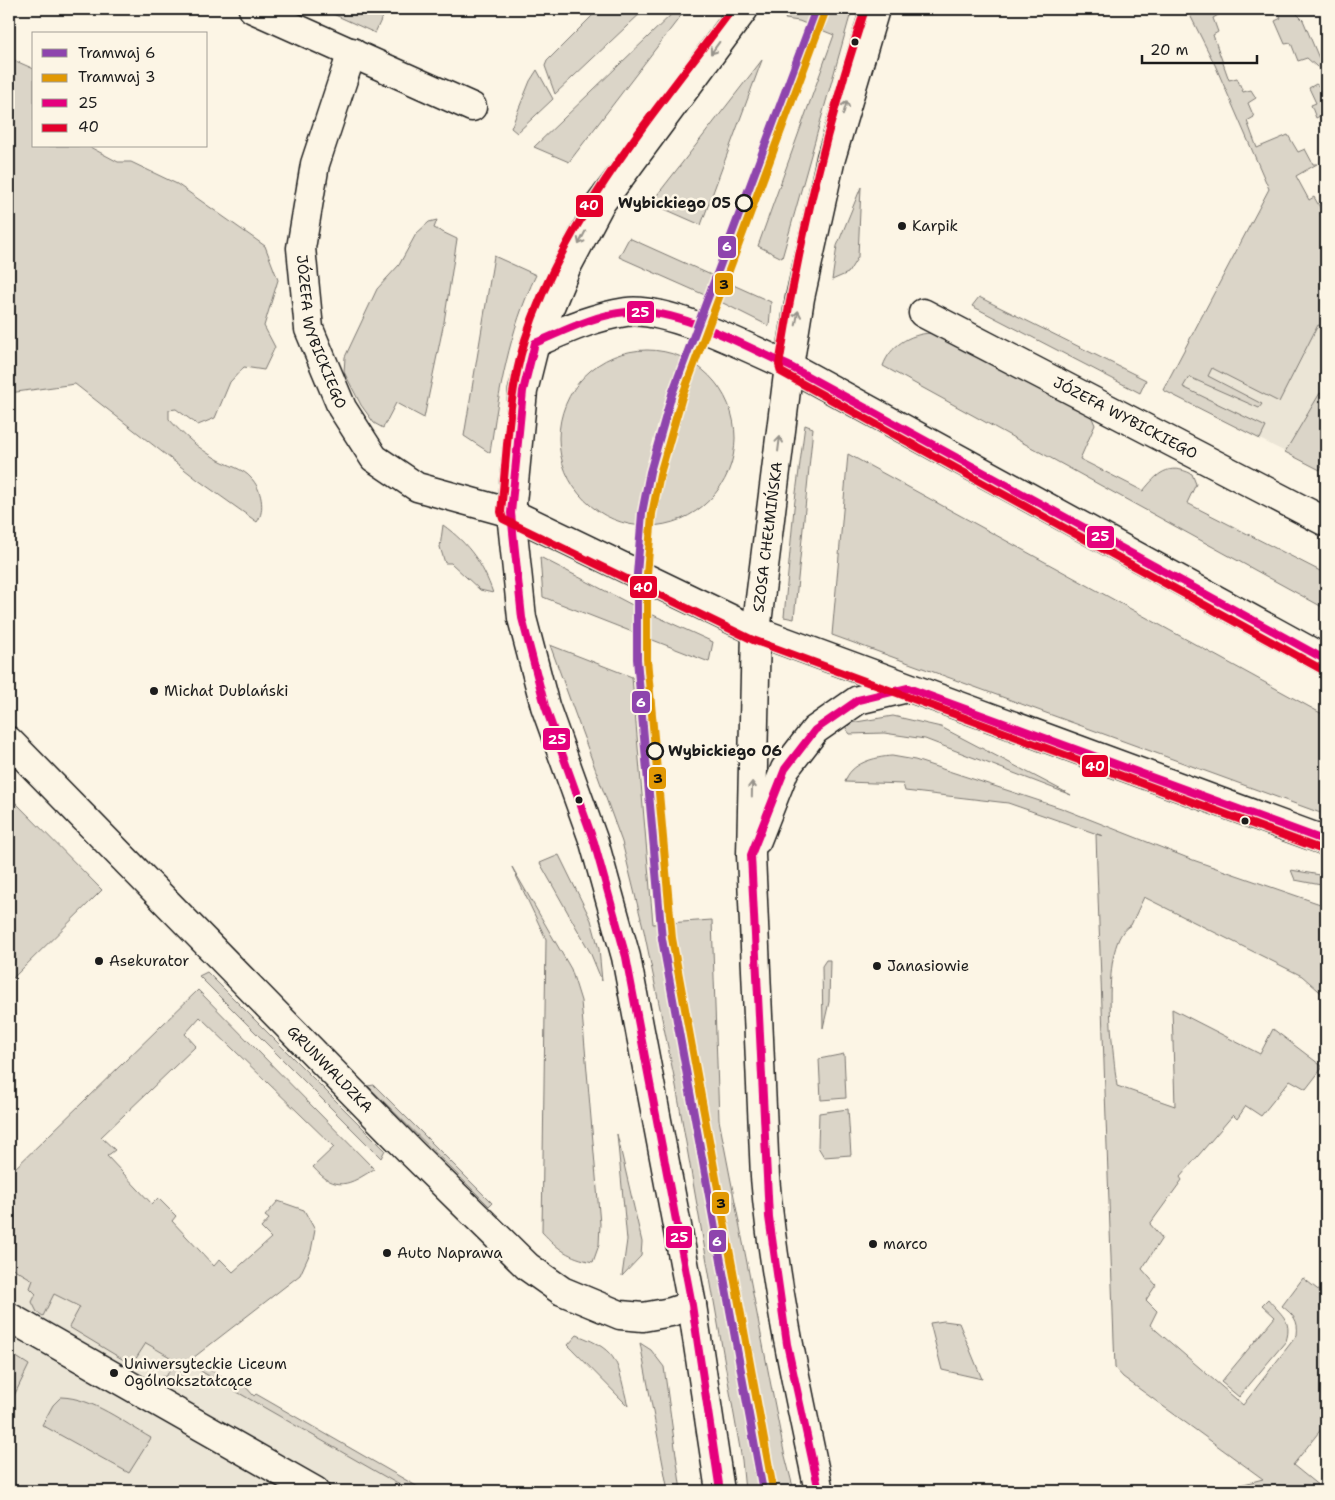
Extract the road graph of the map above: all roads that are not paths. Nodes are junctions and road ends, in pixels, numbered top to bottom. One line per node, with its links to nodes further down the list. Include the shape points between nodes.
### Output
1 (253, 9): 4 (main road)
2 (744, 9): 7 (main road, one-way to 7, via 600,204 566,268)
3 (875, 9): 8 (main road, SZOSA CHEŁMIŃSKA, one-way to 3, via 830,158)
4 (352, 52): 5 (main road); 9 (main road, JÓZEFA WYBICKIEGO, via 315,164 301,248 309,329 342,408 374,458 417,487)
5 (472, 107)
6 (923, 313): 10 (main road, JÓZEFA WYBICKIEGO)
7 (535, 343): 8 (main road, via 579,323 628,312 661,316 696,326); 9 (main road, via 523,390)
8 (789, 366): 11 (main road, SZOSA CHEŁMIŃSKA, one-way to 8); 12 (main road)
9 (511, 513): 11 (main road, JÓZEFA WYBICKIEGO); 17 (main road, via 522,618 545,706 594,842 626,957)
10 (1326, 522)
11 (756, 631): 13 (main road, JÓZEFA WYBICKIEGO); 16 (main road, SZOSA CHEŁMIŃSKA, one-way to 11)
12 (1326, 660)
13 (908, 688): 15 (main road, JÓZEFA WYBICKIEGO); 16 (main road, via 858,700 815,730 785,769)
14 (9, 741): 17 (main road, GRUNWALDZKA, via 412,1153 528,1267 562,1291 620,1315 671,1312)
15 (1326, 841)
16 (751, 856): 21 (main road, SZOSA CHEŁMIŃSKA, via 768,1217 787,1344)
17 (692, 1305): 20 (main road)
18 (9, 1317): 19 (main road)
19 (315, 1491)
20 (720, 1491)
21 (819, 1491)

